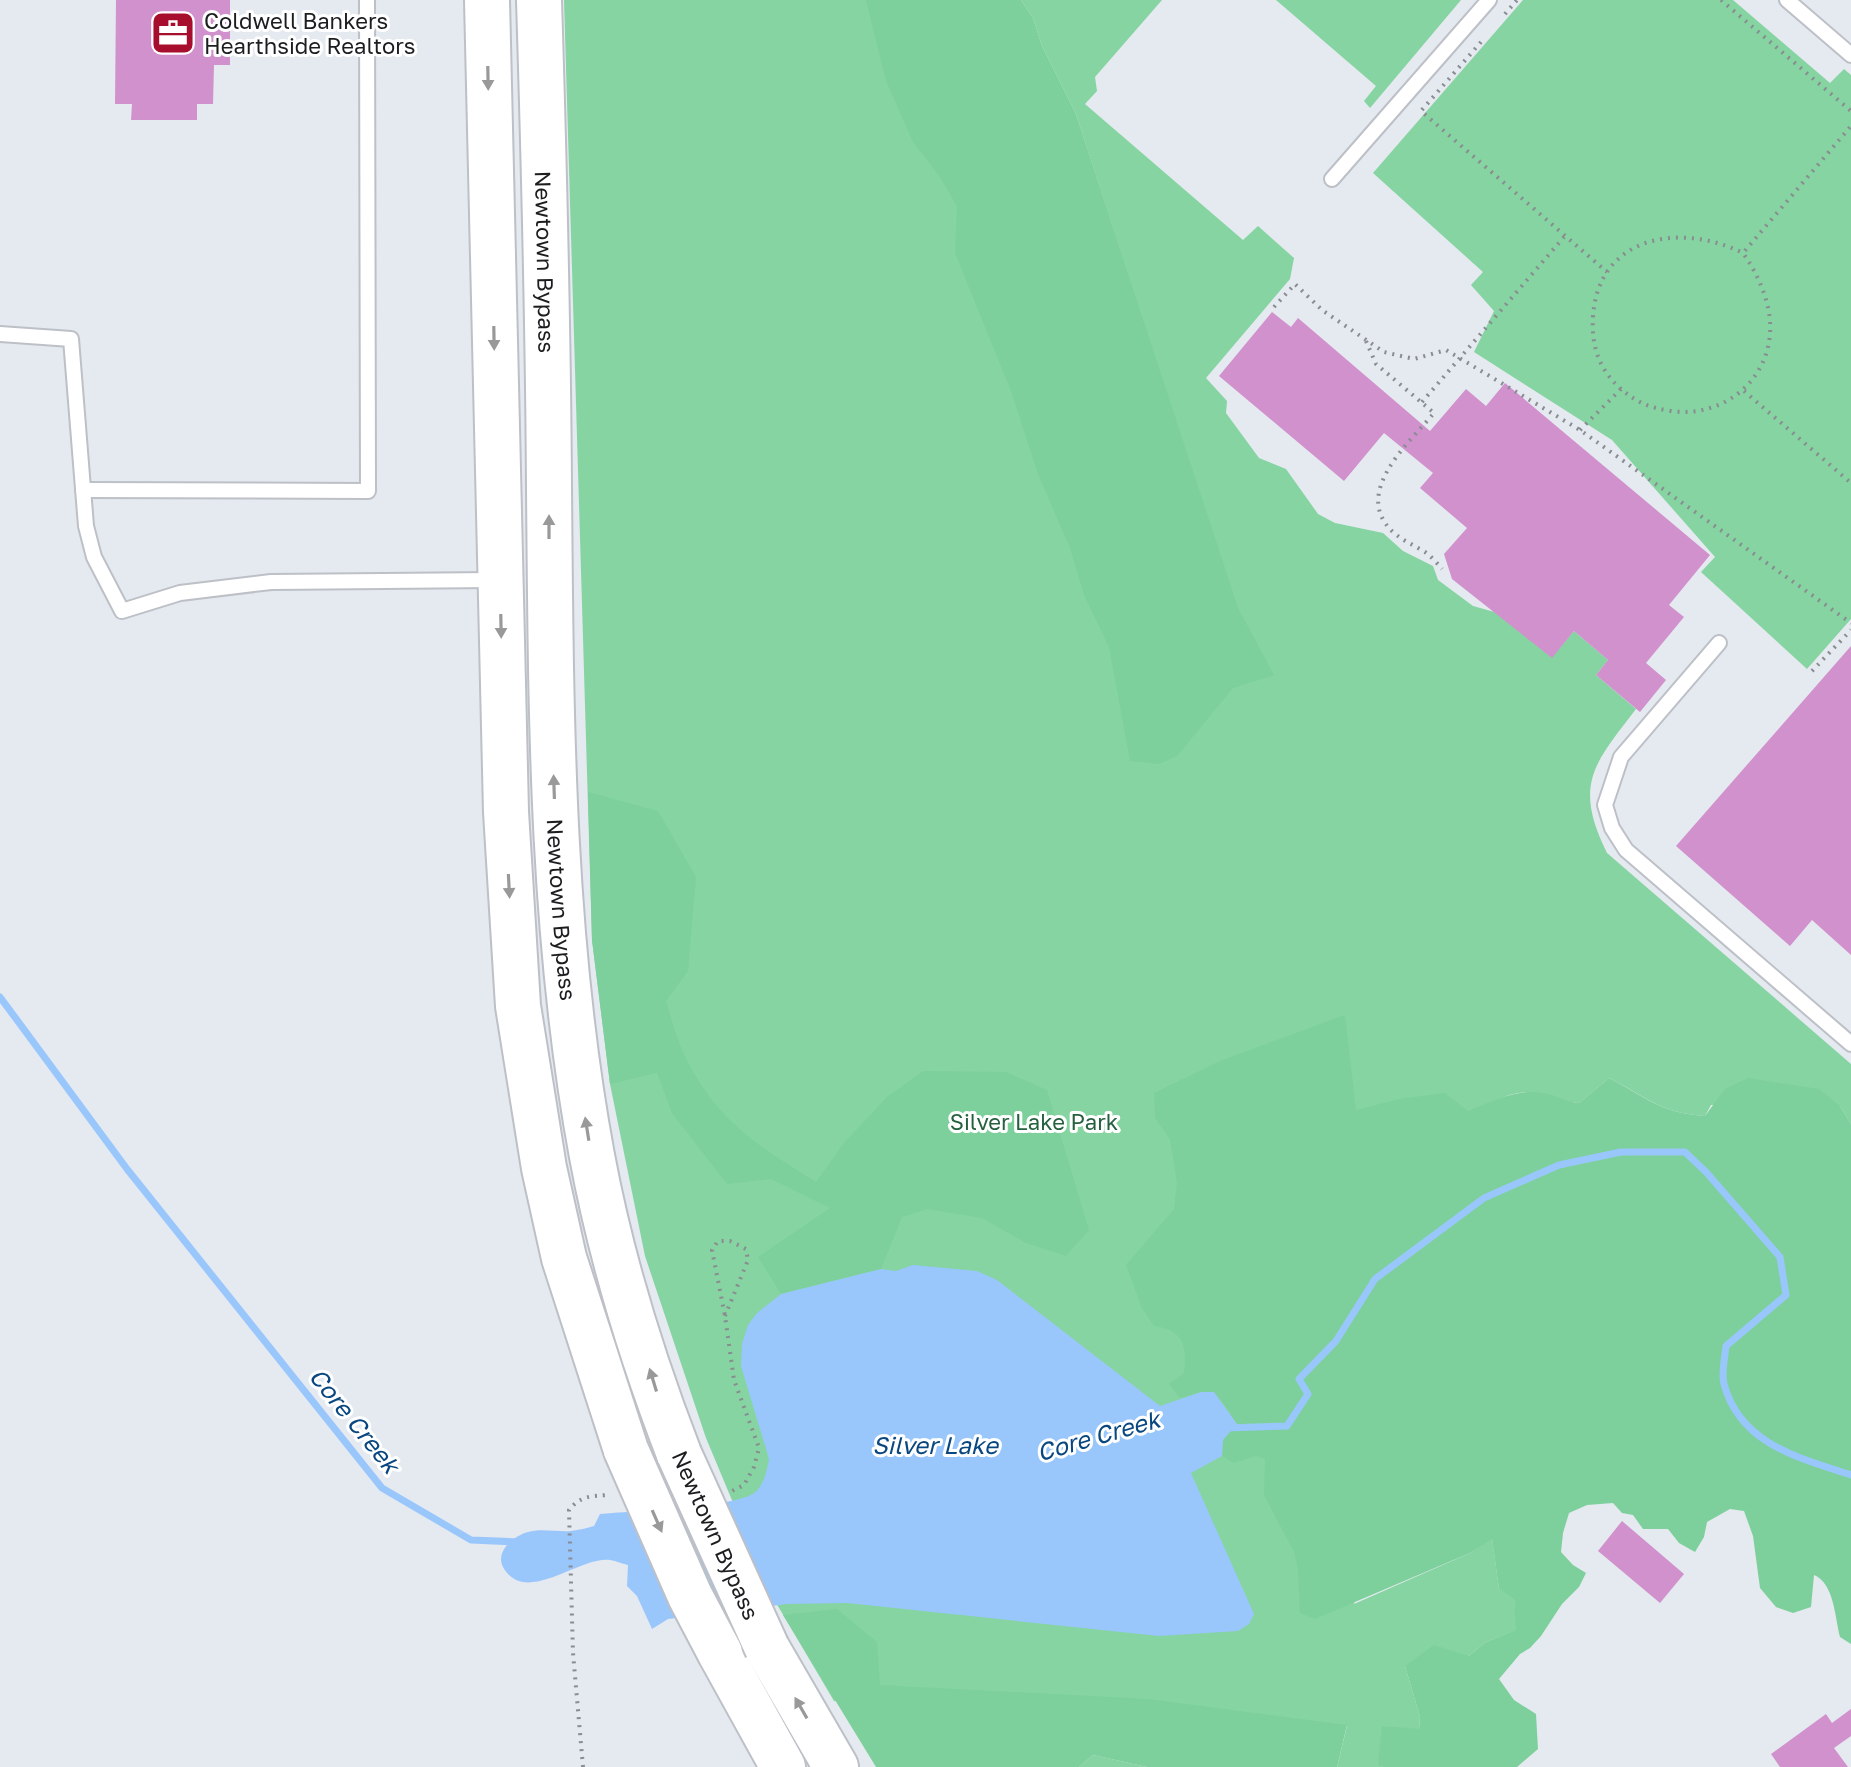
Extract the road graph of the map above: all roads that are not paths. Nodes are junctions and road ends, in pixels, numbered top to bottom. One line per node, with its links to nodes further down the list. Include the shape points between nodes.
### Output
1 (367, 0): 9 (lane, via 368,491)
2 (487, 0): 10 (highway, Newtown Bypass, one-way to 10)
3 (539, 0): 14 (highway, Newtown Bypass, one-way to 3, bridge, via 767,1648 679,1454 616,1264 592,1159 566,982 556,844)
4 (1489, 0): 7 (lane)
5 (1787, 0): 6 (lane)
6 (1851, 55)
7 (1332, 179)
8 (0, 334): 9 (lane, via 71,339)
9 (83, 490): 10 (lane, via 94,557 122,611 180,593 271,582)
10 (500, 580): 13 (highway, Newtown Bypass, one-way to 13, bridge, via 509,892 524,1053 564,1258 626,1450 690,1596)
11 (1719, 643): 12 (lane, via 1621,757 1605,805 1612,828 1626,850)
12 (1851, 1044)
13 (783, 1767)
14 (836, 1767)

